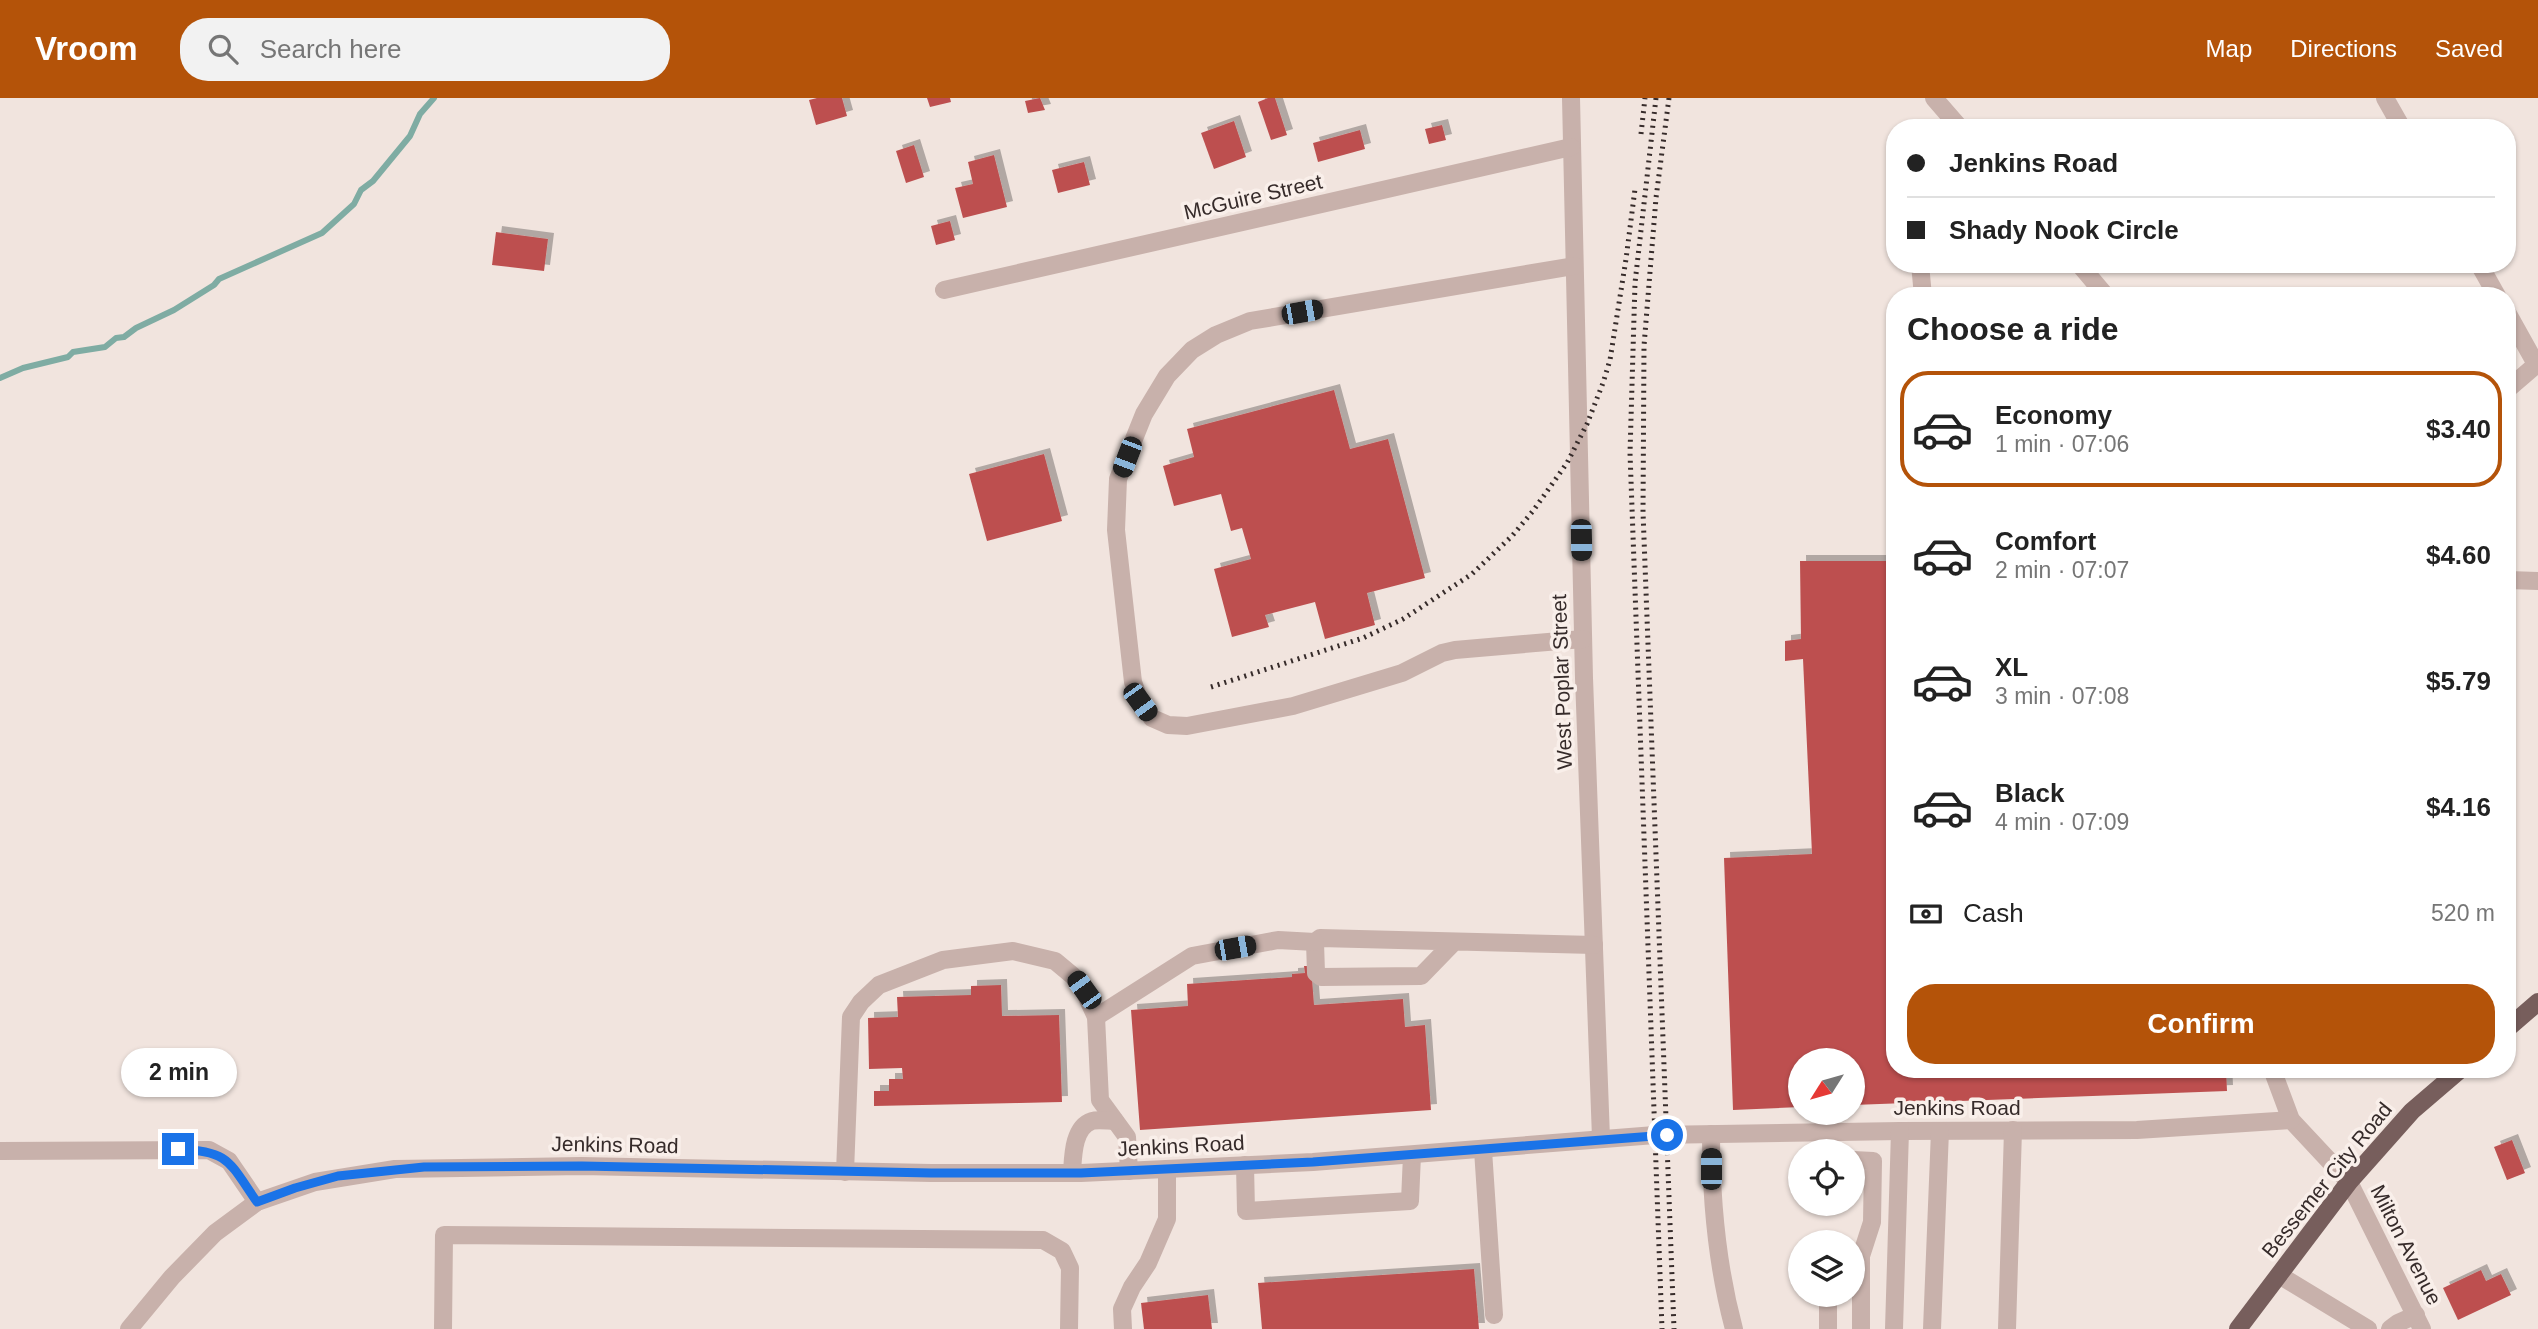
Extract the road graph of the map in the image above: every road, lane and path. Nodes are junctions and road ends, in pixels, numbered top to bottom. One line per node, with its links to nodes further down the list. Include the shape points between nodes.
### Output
1 (1571, 98): 6 (street, West Poplar Street)
2 (1934, 98): 4 (street)
3 (2385, 98): 5 (street)
4 (1948, 119)
5 (2397, 119)
6 (1571, 147): 7 (street, West Poplar Street); 10 (street, McGuire Street)
7 (1574, 266): 16 (street, West Poplar Street); 16 (street, via 1250,321 1216,335 1192,350 1167,376 1144,414 1118,479 1116,530 1133,682 1152,718 1168,725 1187,726 1293,706 1402,673 1455,650)
8 (2087, 273): 9 (street)
9 (2098, 287)
10 (944, 290)
11 (2516, 328): 12 (street)
12 (2537, 363): 13 (street)
13 (2516, 382)
14 (2516, 580): 15 (street)
15 (2538, 581)
16 (1583, 639): 19 (street, West Poplar Street)
17 (1315, 942): 18 (street, via 1320,938); 18 (street, via 1316,973 1321,977 1421,976); 21 (street, via 1278,940 1192,956)
18 (1454, 942): 19 (street)
19 (1594, 945): 31 (street, West Poplar Street)
20 (2538, 1002): 22 (main road)
21 (1096, 1017): 25 (street, via 1100,1100); 39 (street, via 1084,990 1055,961 1013,951 943,960 879,985 850,1017)
22 (2516, 1021)
23 (2275, 1078): 26 (street)
24 (2450, 1078): 41 (main road, Bessemer City Road, via 2412,1111)
25 (1115, 1121): 38 (street, via 1127,1138); 40 (street, via 1092,1120 1083,1127 1073,1148)
26 (2291, 1121): 27 (street, Jenkins Road, via 2137,1130); 41 (street, Milton Avenue)
27 (2013, 1130): 29 (street, Jenkins Road); 58 (street)
28 (1900, 1131): 29 (street, Jenkins Road); 30 (street, Jenkins Road); 56 (street)
29 (1940, 1131): 57 (street)
30 (1711, 1134): 31 (street, Jenkins Road); 53 (street, via 1716,1226)
31 (1601, 1138): 32 (street, Jenkins Road)
32 (1483, 1150): 34 (street, Jenkins Road); 47 (street)
33 (0, 1151): 42 (street, via 209,1150 229,1161)
34 (1412, 1155): 36 (street, Jenkins Road); 36 (street, via 1410,1201 1396,1202 1246,1210)
35 (1865, 1161): 43 (street, via 1873,1161 1872,1222)
36 (1245, 1165): 37 (street, Jenkins Road)
37 (1167, 1169): 38 (street, Jenkins Road); 52 (street, via 1167,1219 1122,1309)
38 (1129, 1171): 40 (street, Jenkins Road)
39 (845, 1172): 40 (street, Jenkins Road); 42 (street, Jenkins Road, via 424,1167 338,1176)
40 (1072, 1173)
41 (2349, 1182): 44 (main road, Bessemer City Road); 48 (street, Milton Avenue)
42 (257, 1202): 49 (street, Jenkins Road, via 206,1242)
43 (1865, 1238)
44 (2279, 1275): 59 (main road, Bessemer City Road); 60 (street)
45 (1828, 1307): 54 (street)
46 (1860, 1307): 55 (street)
47 (1494, 1315)
48 (2419, 1322): 61 (street)
49 (129, 1329)
50 (443, 1329): 51 (street, via 444,1235 1042,1240 1062,1251 1070,1268)
51 (1069, 1329)
52 (1123, 1329)
53 (1734, 1329)
54 (1828, 1329)
55 (1861, 1329)
56 (1894, 1329)
57 (1932, 1329)
58 (2007, 1329)
59 (2238, 1329)
60 (2368, 1329)
61 (2390, 1329)

